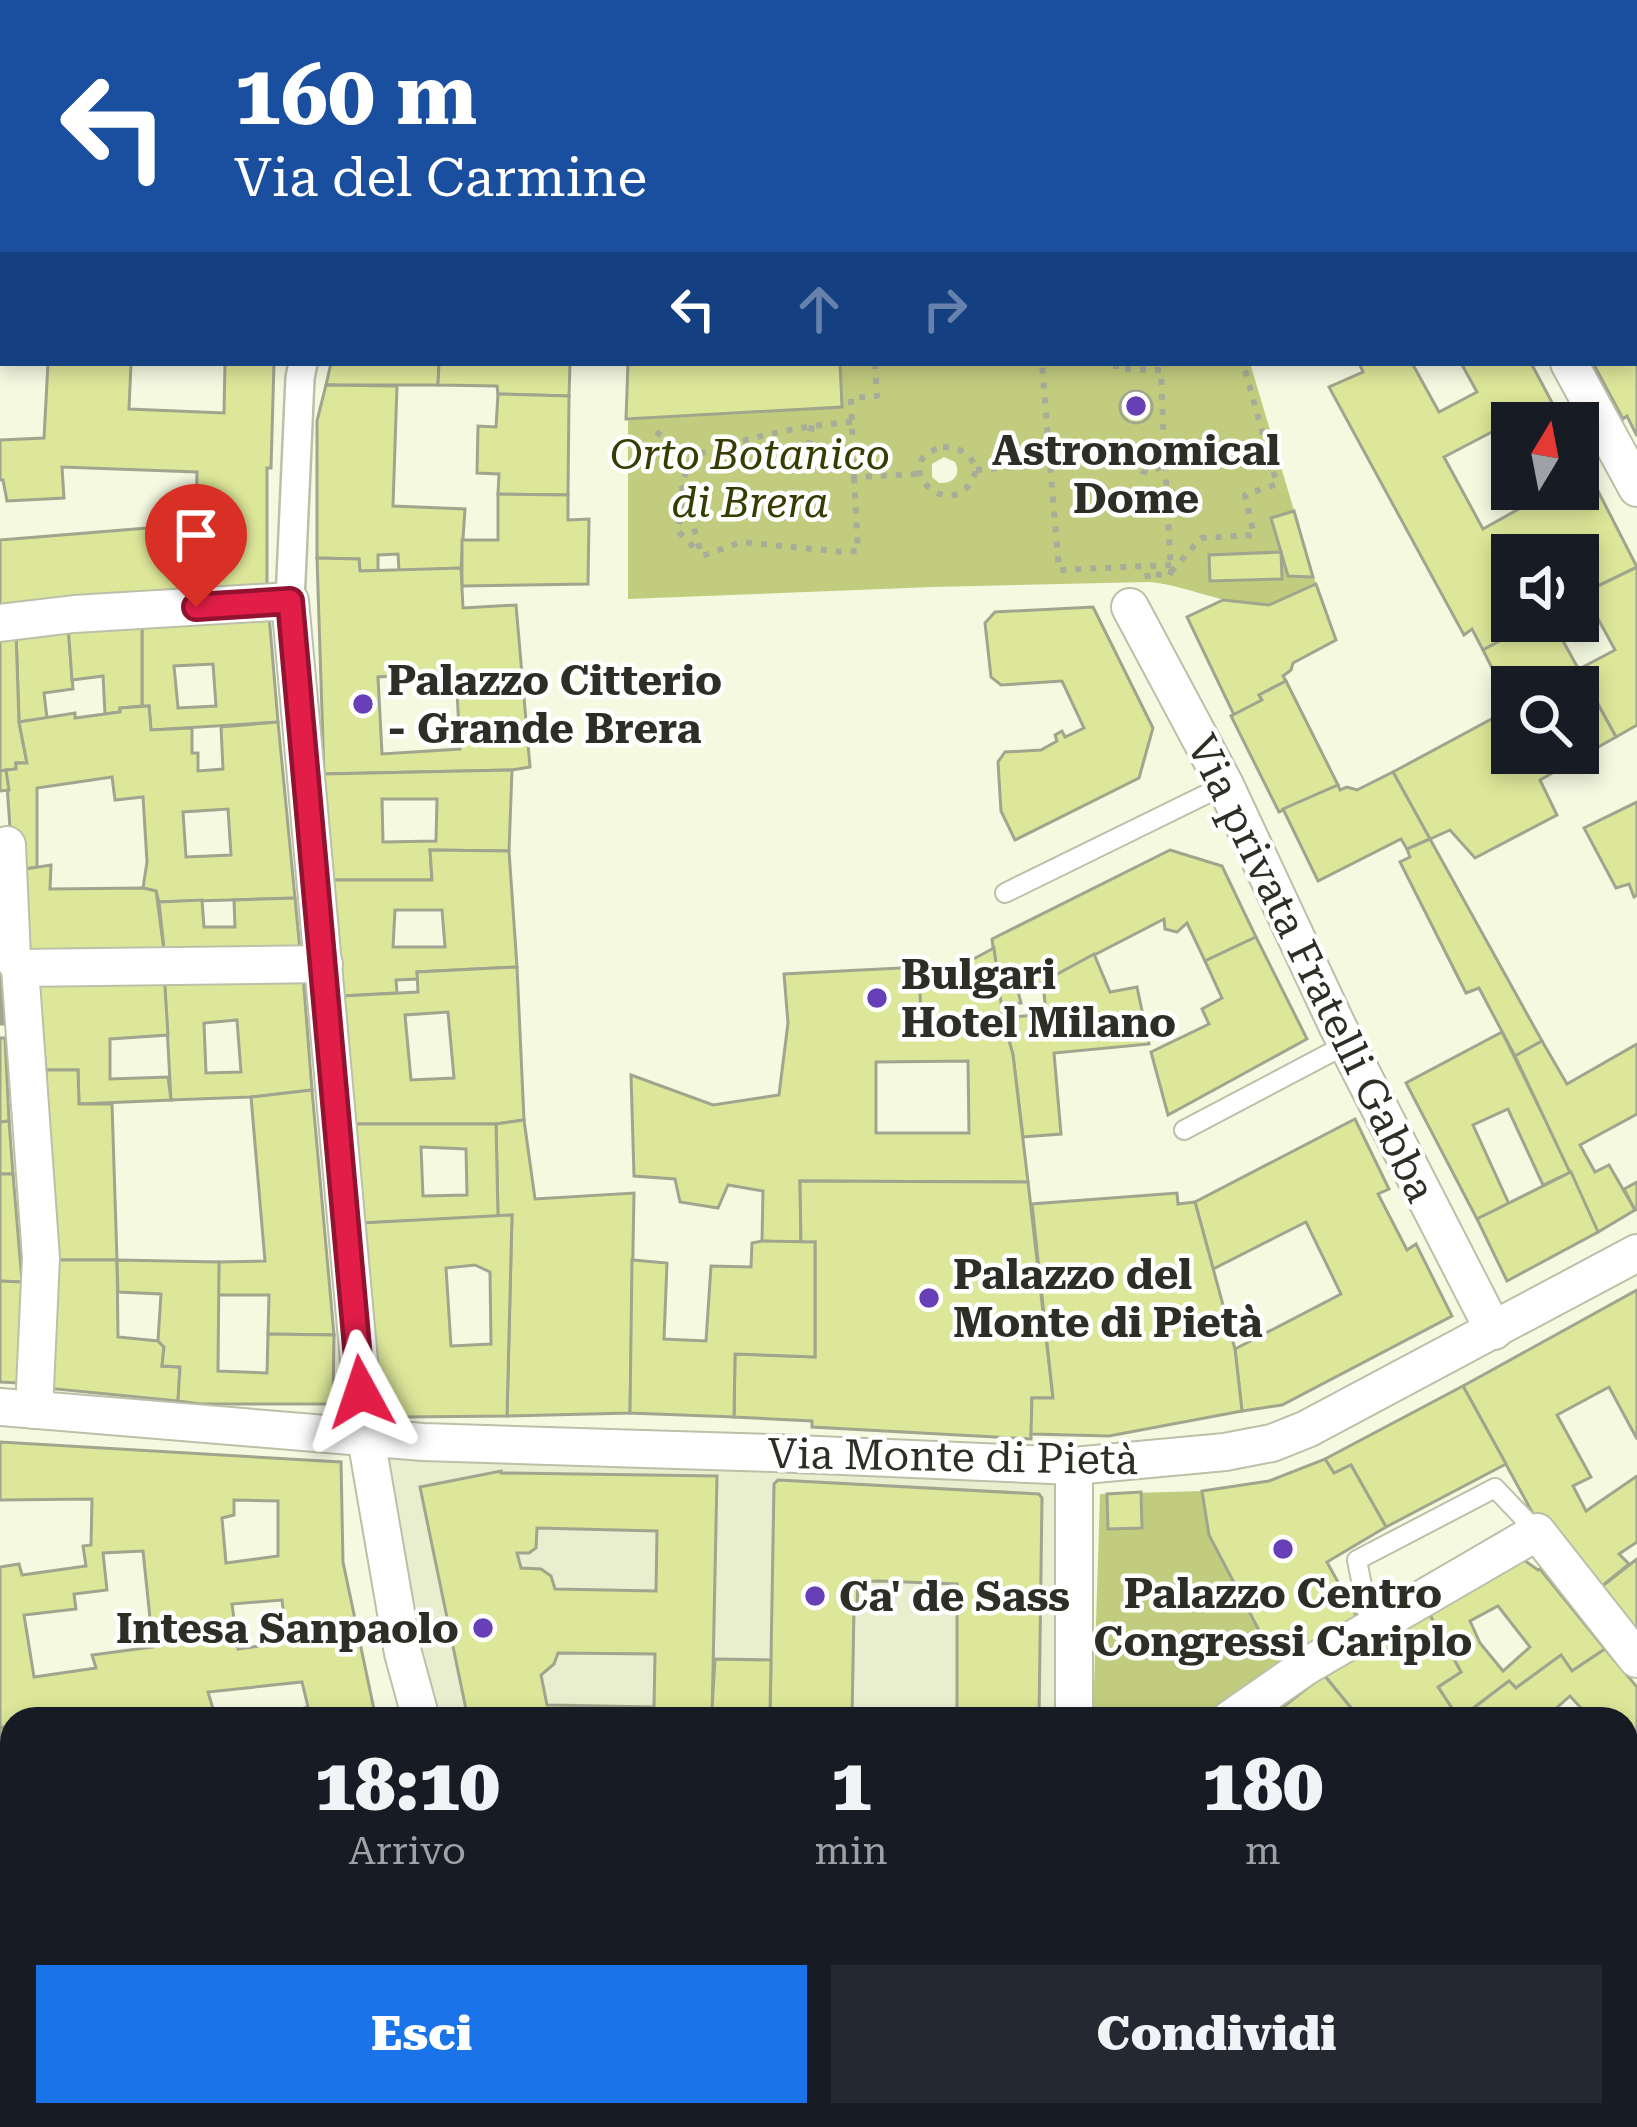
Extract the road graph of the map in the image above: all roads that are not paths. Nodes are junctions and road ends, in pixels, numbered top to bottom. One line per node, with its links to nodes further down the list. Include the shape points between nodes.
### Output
1 (303, 366): 5 (street)
2 (1571, 366): 3 (street)
3 (1637, 488)
4 (1139, 594): 7 (street, Via privata Fratelli Gabba)
5 (290, 601): 6 (street); 10 (street)
6 (0, 623)
7 (1225, 785): 9 (lane); 13 (street, Via privata Fratelli Gabba)
8 (8, 845): 11 (street, via 12,958)
9 (1005, 892)
10 (324, 964): 11 (street); 18 (street)
11 (20, 968): 12 (street)
12 (13, 1030): 17 (street, via 41,1258)
13 (1347, 1044): 14 (lane); 16 (street, Via privata Fratelli Gabba)
14 (1184, 1130)
15 (1637, 1253): 16 (street, Via Monte di Pietà)
16 (1494, 1331): 19 (street, Via Monte di Pietà, via 1272,1443)
17 (17, 1408): 18 (street, Via Monte di Pietà)
18 (366, 1438): 19 (street, Via Monte di Pietà); 23 (street)
19 (1074, 1466): 24 (street)
20 (1537, 1532): 21 (street); 21 (lane, via 1495,1488 1357,1560); 22 (street)
21 (1377, 1624): 25 (street)
22 (1637, 1659)
23 (418, 1707)
24 (1074, 1707)
25 (1247, 1707)

